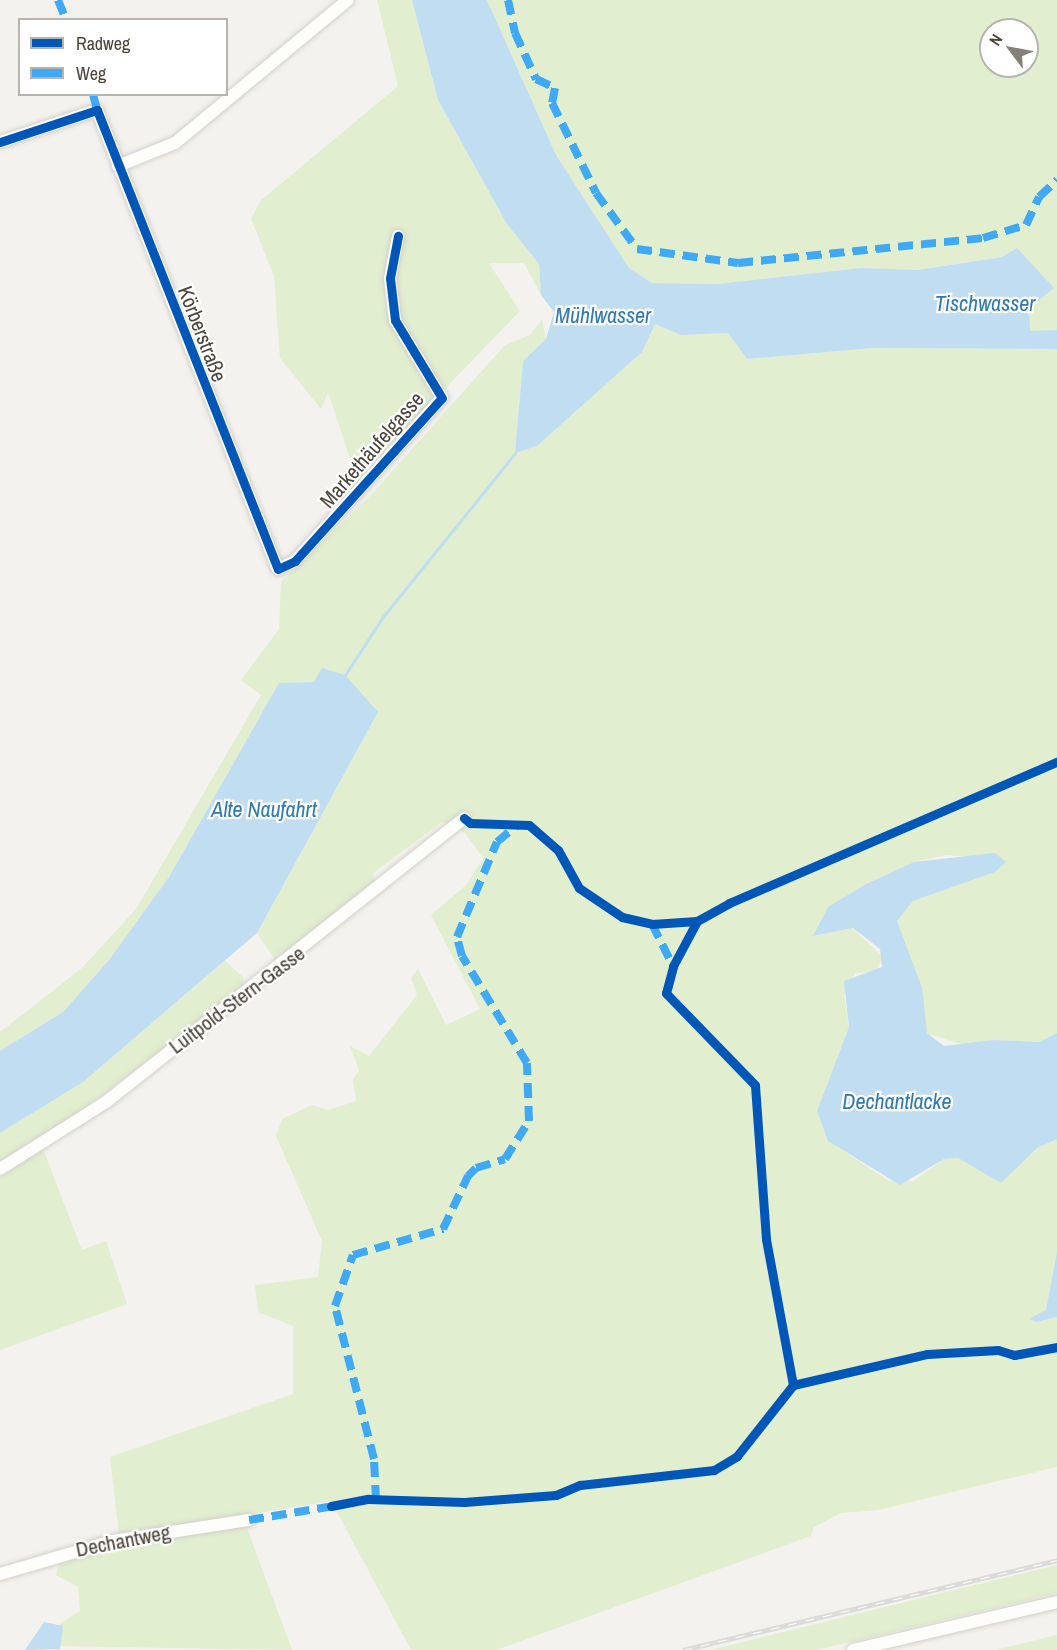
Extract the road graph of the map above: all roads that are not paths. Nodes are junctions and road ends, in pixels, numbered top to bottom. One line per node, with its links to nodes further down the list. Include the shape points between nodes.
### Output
1 (348, 0): 3 (street, via 175,143)
2 (0, 142): 3 (street, Körberstraße, via 97,110)
3 (118, 166): 5 (street, Körberstraße)
4 (398, 236): 5 (street, Markethäufelgasse, via 390,278 395,320 442,398 295,561)
5 (278, 569)
6 (464, 818): 7 (street, Luitpold-Stern-Gasse, via 106,1102)
7 (0, 1170)
8 (249, 1520): 9 (street, Dechantweg, via 112,1541)
9 (0, 1574)
10 (1057, 1602): 11 (street)
11 (853, 1650)

